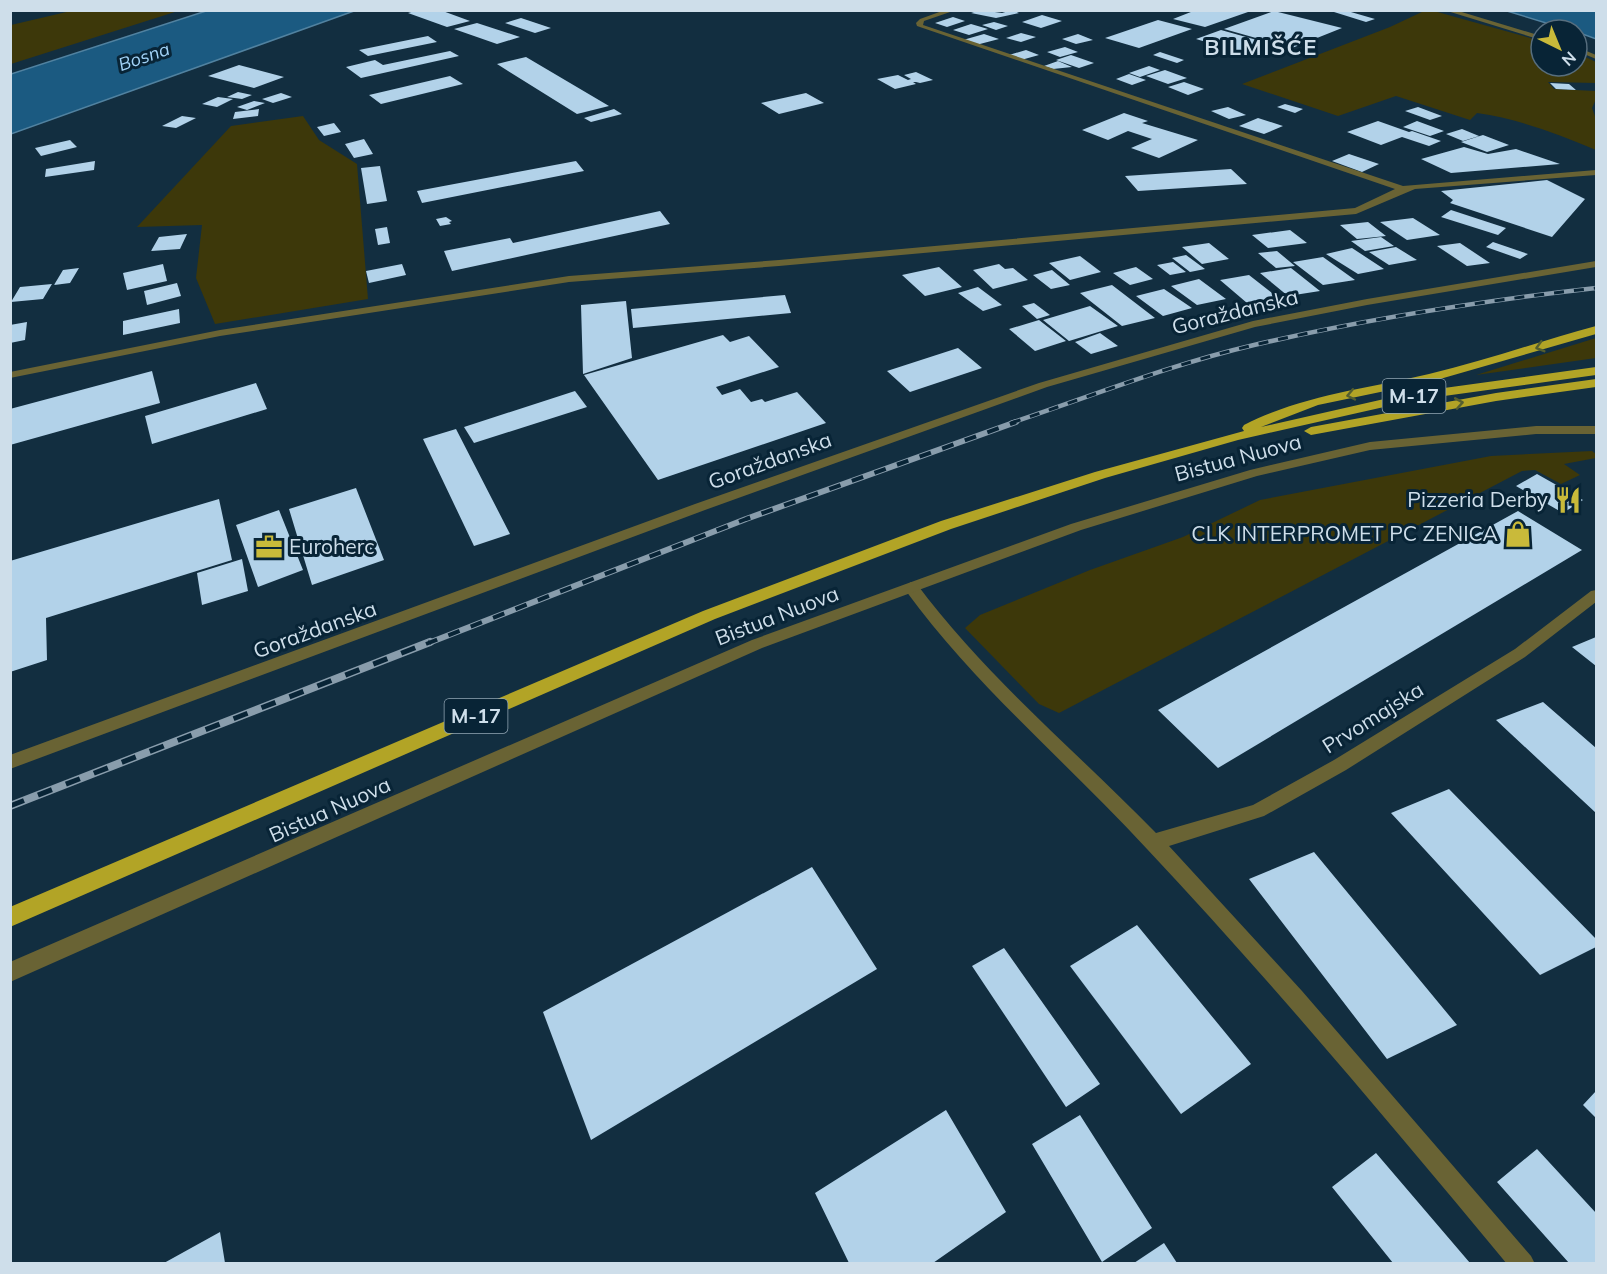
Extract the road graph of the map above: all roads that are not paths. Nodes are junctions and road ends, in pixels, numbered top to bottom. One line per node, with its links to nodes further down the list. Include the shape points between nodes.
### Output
1 (950, 10): 5 (street, via 922,20 920,26)
2 (1447, 10): 3 (street)
3 (1529, 34)
4 (1596, 173): 5 (street)
5 (1400, 188): 11 (street, via 1372,208 1356,211 569,279 220,333)
6 (1596, 255): 8 (street, Goraždanska)
7 (1596, 264): 8 (street, Goraždanska)
8 (1565, 270): 17 (street, Goraždanska, via 1253,324 1043,385 743,491)
9 (1596, 330): 14 (highway, one-way to 14, via 1436,376 1301,405 1269,416)
10 (1596, 370): 14 (highway, M-17, via 1415,396)
11 (10, 375)
12 (1596, 383): 14 (highway, one-way to 12, via 1305,432)
13 (1596, 430): 15 (street, Bistua Nuova, via 1448,436 1370,446 1254,473 1076,526)
14 (1235, 437): 19 (highway, M-17, via 946,525 709,615)
15 (911, 587): 18 (street, via 930,615 996,687); 20 (street, Bistua Nuova, via 757,644)
16 (1596, 594): 18 (street, Prvomajska, via 1520,653 1258,811)
17 (10, 762)
18 (1153, 842): 21 (street, via 1351,1060)
19 (10, 917)
20 (10, 972)
21 (1523, 1263)

